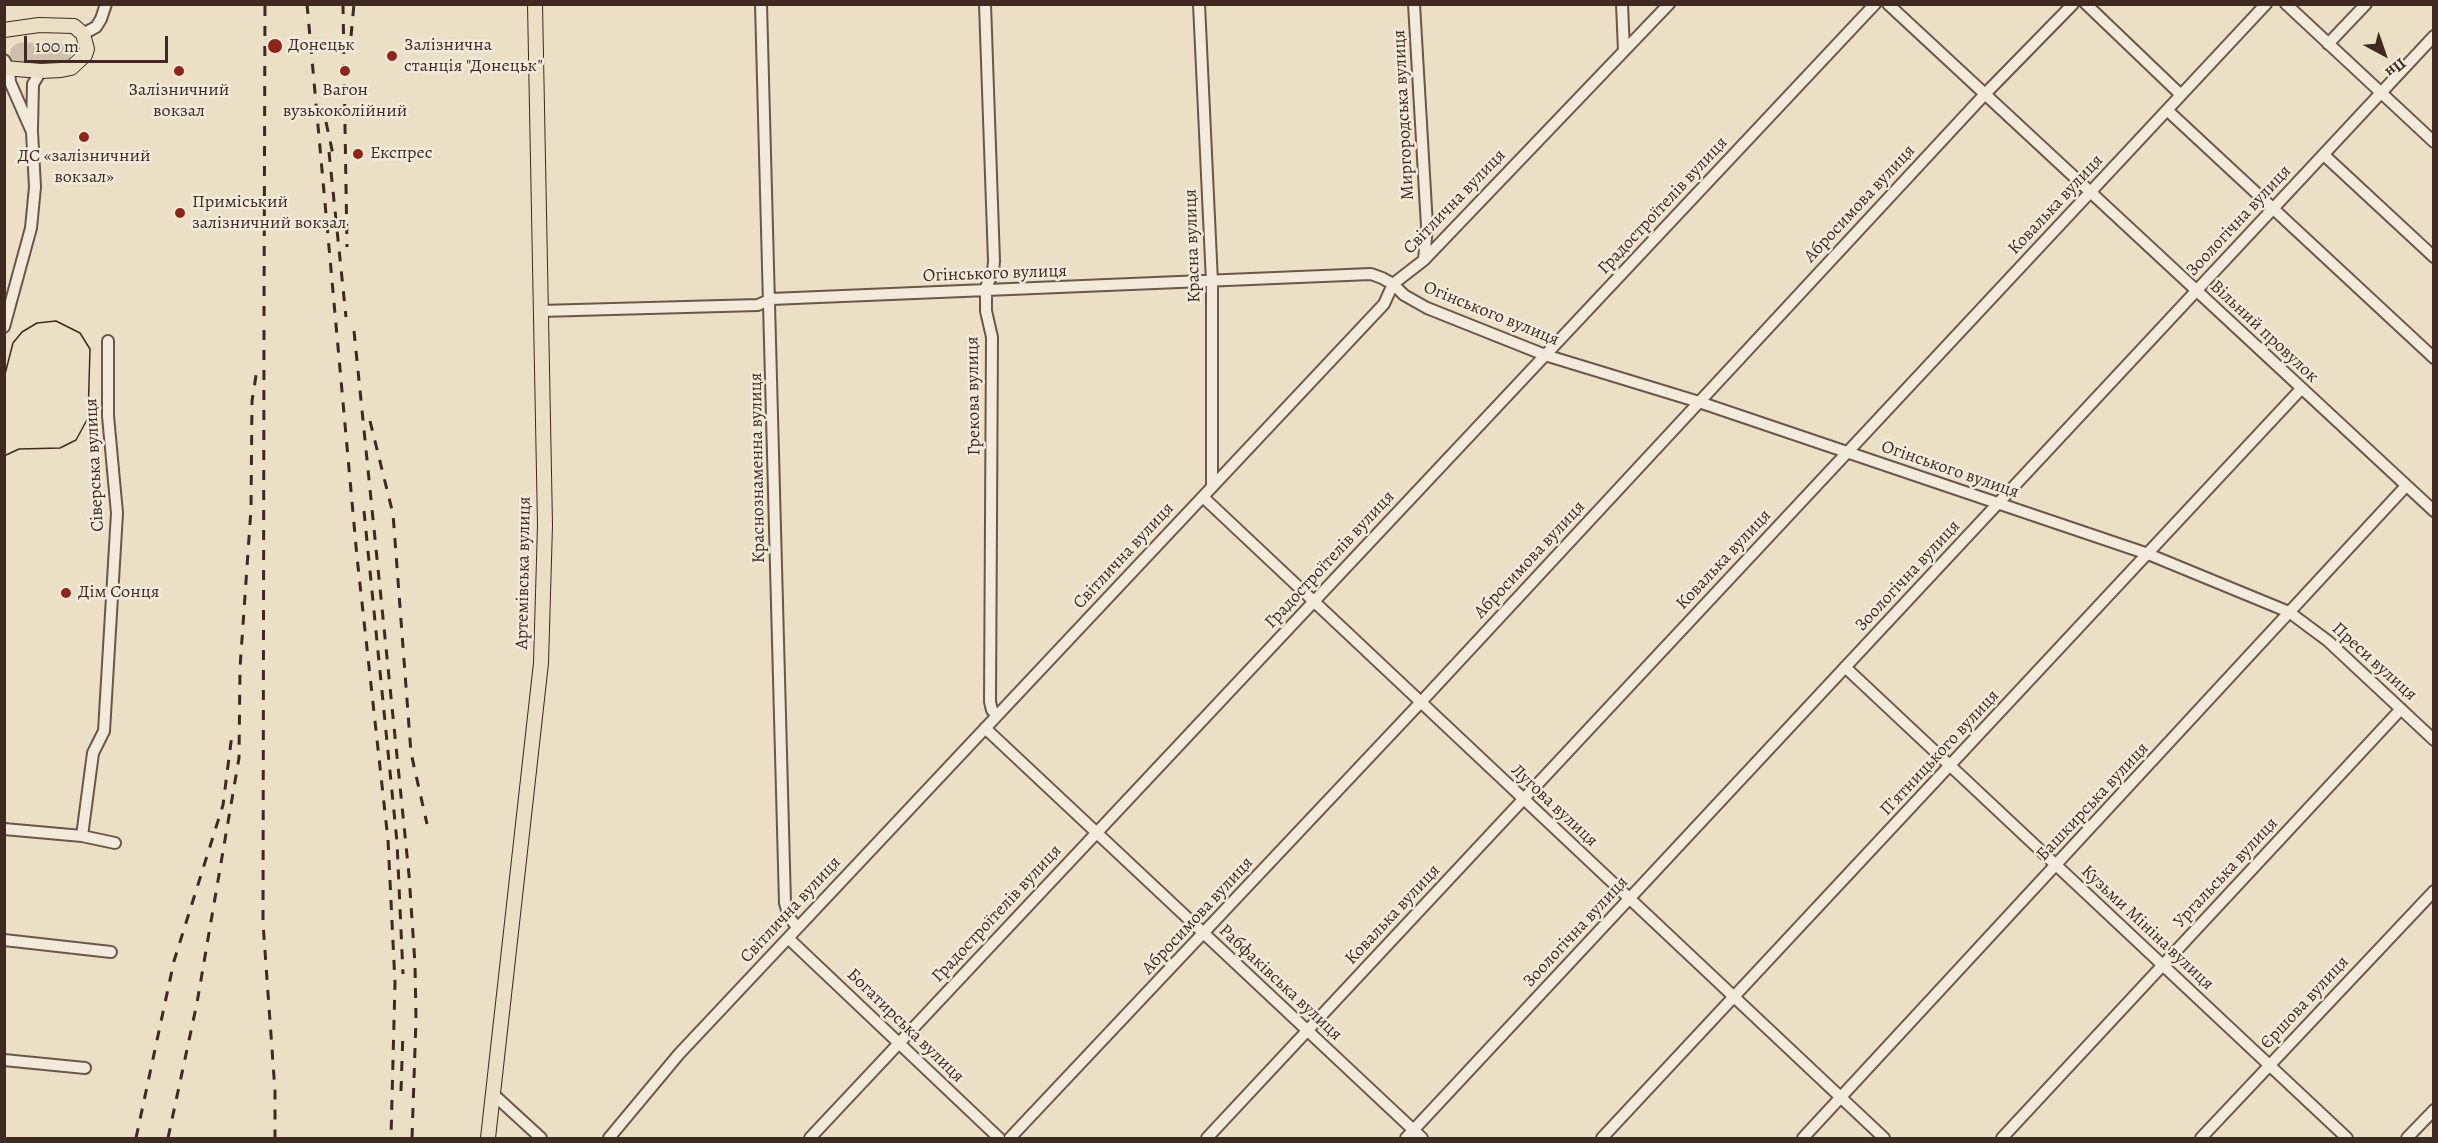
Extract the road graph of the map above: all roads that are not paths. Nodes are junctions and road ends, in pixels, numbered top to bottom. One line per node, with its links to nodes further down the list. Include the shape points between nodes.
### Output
1 (106, 4): 17 (street, via 96,27)
2 (535, 4): 39 (main road, Артемівська вулиця)
3 (761, 4): 38 (street, Краснознаменна вулиця)
4 (985, 4): 36 (street, Грекова вулиця, via 994,261)
5 (1199, 4): 34 (street, Красна вулиця)
6 (1414, 4): 33 (street, Миргородська вулиця, via 1426,226)
7 (1622, 4): 20 (street)
8 (1669, 4): 20 (street, Світлична вулиця)
9 (1875, 4): 42 (street, Градостроїтелiв вулиця)
10 (1888, 4): 24 (street, Вільний провулок)
11 (2073, 4): 24 (street, Абросимова вулиця)
12 (2086, 4): 25 (street)
13 (2266, 4): 25 (street, Ковалька вулиця)
14 (2286, 4): 19 (street)
15 (2366, 4): 19 (street)
16 (6, 32): 17 (main road, via 58,24 74,26)
17 (83, 34): 21 (main road, via 87,49 79,61 71,68)
18 (2433, 36): 23 (street, Зоологічна вулиця)
19 (2328, 44): 23 (street)
20 (1623, 51): 33 (street, Світлична вулиця)
21 (41, 71): 22 (main road); 27 (street, via 33,84)
22 (7, 72): 27 (street)
23 (2381, 93): 28 (street); 29 (street, Зоологічна вулиця)
24 (1985, 94): 30 (street, Вільний провулок); 45 (street, Абросимова вулиця)
25 (2181, 95): 26 (street, Ковалька вулиця)
26 (2167, 110): 30 (street, Ковалька вулиця); 31 (street)
27 (32, 132): 40 (street, via 34,205)
28 (2433, 142)
29 (2324, 154): 31 (street, Зоологічна вулиця); 32 (street)
30 (2091, 192): 37 (street, Вільний провулок); 46 (street, Ковалька вулиця)
31 (2274, 208): 37 (street, Зоологічна вулиця); 43 (street)
32 (2433, 256)
33 (1424, 260): 35 (street, Світлична вулиця)
34 (1212, 282): 35 (street, Огінського вулиця, via 1371,274); 36 (street, Огінського вулиця); 48 (street, Красна вулиця)
35 (1393, 284): 42 (street, Огінського вулиця, via 1426,308); 48 (street, Світлична вулиця, via 1384,304)
36 (986, 291): 38 (street, Огінського вулиця); 58 (street, Грекова вулиця, via 992,337 990,702)
37 (2197, 291): 44 (street, Вільний провулок); 50 (street, Зоологічна вулиця)
38 (771, 299): 39 (street, Огінського вулиця, via 758,305); 70 (street, Краснознаменна вулиця, via 784,903)
39 (540, 312): 82 (main road, Артемівська вулиця, via 545,525 541,663)
40 (4, 327)
41 (108, 341): 65 (street, Сіверська вулиця, via 108,416 117,513 104,731 93,753)
42 (1545, 355): 45 (street, Огінського вулиця); 53 (street, Градостроїтелiв вулиця)
43 (2433, 358)
44 (2301, 389): 47 (street, Вільний провулок); 52 (street, П’ятницького вулиця)
45 (1699, 402): 46 (street, Огінського вулиця); 56 (street, Абросимова вулиця)
46 (1847, 452): 50 (street, Огінського вулиця); 62 (street, Ковалька вулиця)
47 (2406, 486): 51 (street, Вільний провулок); 54 (street, Башкирська вулиця)
48 (1212, 487): 49 (street, Світлична вулиця)
49 (1203, 497): 53 (street, Лугова вулиця); 58 (street, Світлична вулиця)
50 (1998, 504): 52 (street, Огінського вулиця); 55 (street, Зоологічна вулиця)
51 (2433, 511)
52 (2148, 554): 54 (street, Огінського вулиця); 61 (street, П’ятницького вулиця)
53 (1314, 602): 56 (street, Лугова вулиця); 64 (street, Градостроїтелiв вулиця)
54 (2289, 612): 57 (street, Преси вулиця, via 2328,641); 67 (street, Башкирська вулиця)
55 (1845, 667): 61 (street, Кузьми Мініна вулиця); 69 (street, Зоологічна вулиця)
56 (1421, 702): 62 (street, Лугова вулиця); 71 (street, Абросимова вулиця)
57 (2401, 709): 60 (street, Преси вулиця); 75 (street, Ургальська вулиця)
58 (997, 715): 59 (street, Світлична вулиця)
59 (985, 728): 64 (street, Рабфаківська вулиця); 70 (street, Світлична вулиця)
60 (2433, 740)
61 (1951, 766): 67 (street, Кузьми Мініна вулиця); 76 (street, П’ятницького вулиця)
62 (1524, 799): 69 (street, Лугова вулиця); 77 (street, Ковалька вулиця)
63 (4, 829): 65 (street)
64 (1097, 833): 71 (street, Рабфаківська вулиця); 78 (street, Градостроїтелiв вулиця)
65 (82, 836): 66 (street)
66 (115, 843)
67 (2056, 866): 75 (street, Кузьми Мініна вулиця); 83 (street, Башкирська вулиця)
68 (2433, 891): 80 (street, Єршова вулиця)
69 (1629, 899): 76 (street, Лугова вулиця); 85 (street, Зоологічна вулиця)
70 (798, 927): 72 (street, Світлична вулиця)
71 (1204, 934): 77 (street, Рабфаківська вулиця); 91 (street, Абросимова вулиця)
72 (788, 938): 78 (street, Богатирська вулиця); 88 (street, Світлична вулиця, via 679,1054)
73 (4, 940): 74 (street)
74 (111, 952)
75 (2163, 965): 80 (street, Кузьми Мініна вулиця); 97 (street, Ургальська вулиця)
76 (1734, 997): 83 (street, Лугова вулиця); 94 (street, П’ятницького вулиця)
77 (1307, 1031): 85 (street, Рабфаківська вулиця); 92 (street, Ковалька вулиця)
78 (899, 1043): 89 (street, Градостроїтелiв вулиця); 90 (street, Богатирська вулиця)
79 (4, 1060): 81 (street)
80 (2270, 1065): 98 (street, Єршова вулиця); 99 (street, Кузьми Мініна вулиця)
81 (84, 1068)
82 (493, 1094): 86 (main road, Артемівська вулиця); 87 (street)
83 (1840, 1098): 95 (street, Башкирська вулиця); 96 (street, Лугова вулиця)
84 (2433, 1110): 100 (street)
85 (1409, 1134): 93 (street, Рабфаківська вулиця)
86 (488, 1138)
87 (541, 1138)
88 (609, 1138)
89 (810, 1138)
90 (999, 1138)
91 (1010, 1138)
92 (1207, 1138)
93 (1422, 1138)
94 (1602, 1138)
95 (1803, 1138)
96 (1884, 1138)
97 (2002, 1138)
98 (2201, 1138)
99 (2347, 1138)
100 (2407, 1138)

